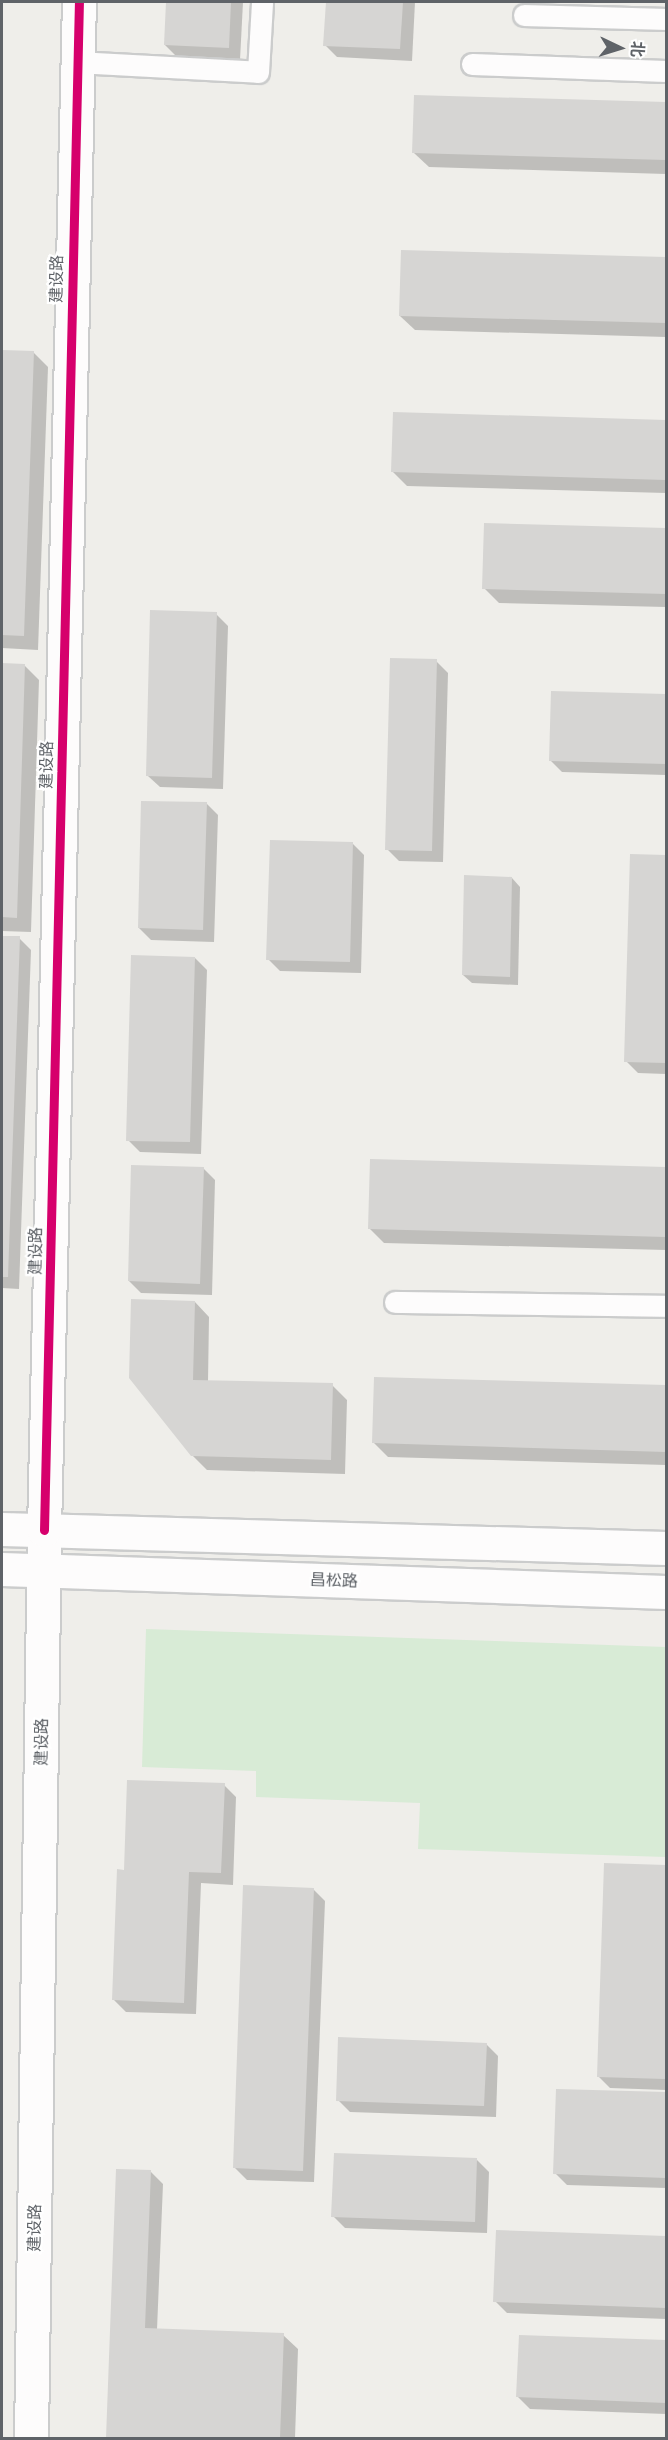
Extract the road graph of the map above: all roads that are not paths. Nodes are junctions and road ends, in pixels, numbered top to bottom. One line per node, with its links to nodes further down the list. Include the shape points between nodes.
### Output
1 (79, 2): 5 (main road, 建设路)
2 (262, 2): 5 (lane, via 258,72)
3 (524, 15): 4 (lane)
4 (666, 19)
5 (76, 63): 11 (main road, 建设路)
6 (472, 64): 7 (lane)
7 (666, 71)
8 (395, 1302): 9 (lane)
9 (666, 1306)
10 (2, 1529): 11 (main road)
11 (44, 1530): 12 (main road); 14 (main road, 建设路)
12 (666, 1548)
13 (2, 1569): 14 (main road, 昌松路)
14 (44, 1571): 15 (main road, 昌松路); 16 (main road, 建设路)
15 (666, 1592)
16 (31, 2439)

